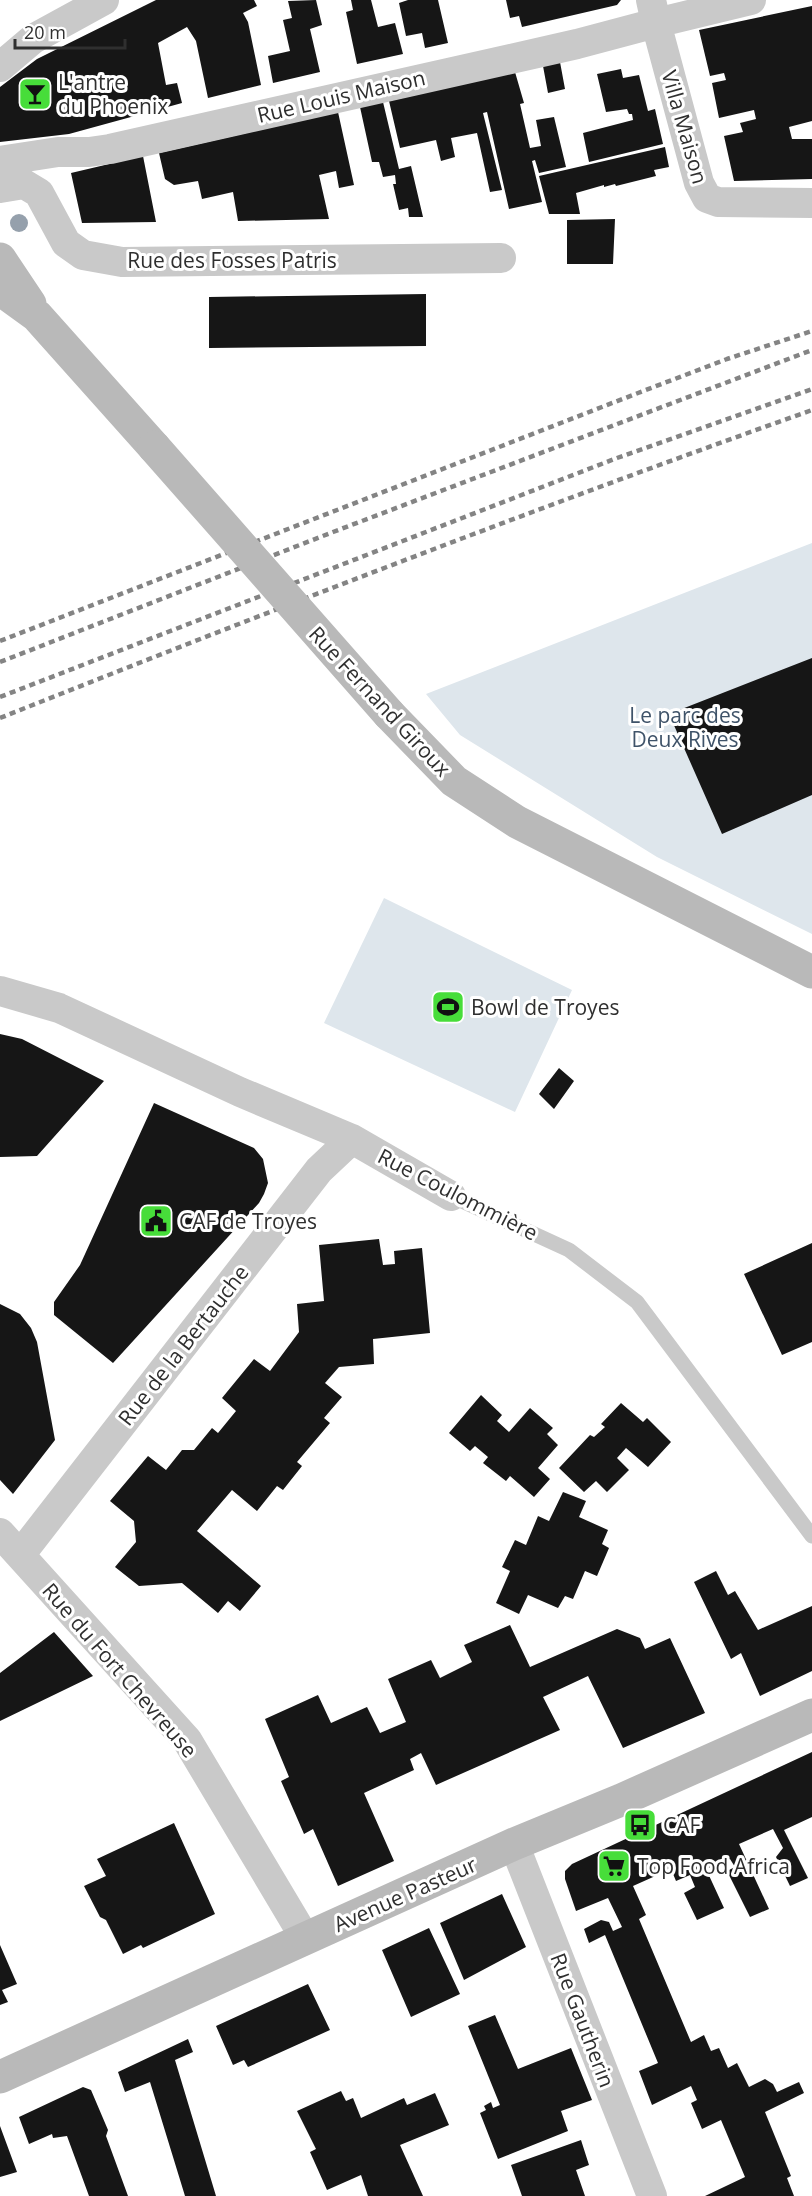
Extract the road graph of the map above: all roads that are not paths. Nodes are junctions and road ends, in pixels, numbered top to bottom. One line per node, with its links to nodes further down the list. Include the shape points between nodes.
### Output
1 (104, 0): 4 (street)
2 (751, 0): 3 (street, Rue Louis Maison)
3 (653, 12): 7 (street, Rue Louis Maison, via 565,46 110,149); 9 (street, Villa Maison, via 699,183 707,198 718,202)
4 (33, 39): 5 (street); 6 (street)
5 (0, 48)
6 (0, 67)
7 (0, 160)
8 (0, 188): 10 (street, Rue des Fosses Patris, via 24,184 39,193 66,243 83,255 122,262)
9 (812, 203)
10 (501, 258)
11 (0, 260): 13 (street, Rue Fernand Giroux)
12 (0, 290): 13 (street, Rue Fernand Giroux)
13 (37, 316): 14 (street, Rue Fernand Giroux, bridge, via 389,714 454,781 516,822)
14 (812, 972)
15 (0, 991): 16 (street, Rue Coulommière, via 59,1008)
16 (352, 1139): 17 (street, Rue Coulommière); 20 (street, Rue de la Bertauche, via 319,1170)
17 (451, 1196): 19 (lane, Rue Coulommière, via 569,1250 637,1302)
18 (0, 1533): 20 (street, Rue du Fort Chevreuse)
19 (812, 1536)
20 (20, 1556): 23 (street, Rue du Fort Chevreuse, via 187,1740)
21 (812, 1715): 22 (street, Avenue Pasteur)
22 (514, 1844): 23 (street, Avenue Pasteur); 25 (street, Rue Gautherin)
23 (305, 1938): 24 (street, Avenue Pasteur)
24 (0, 2077)
25 (652, 2196)

